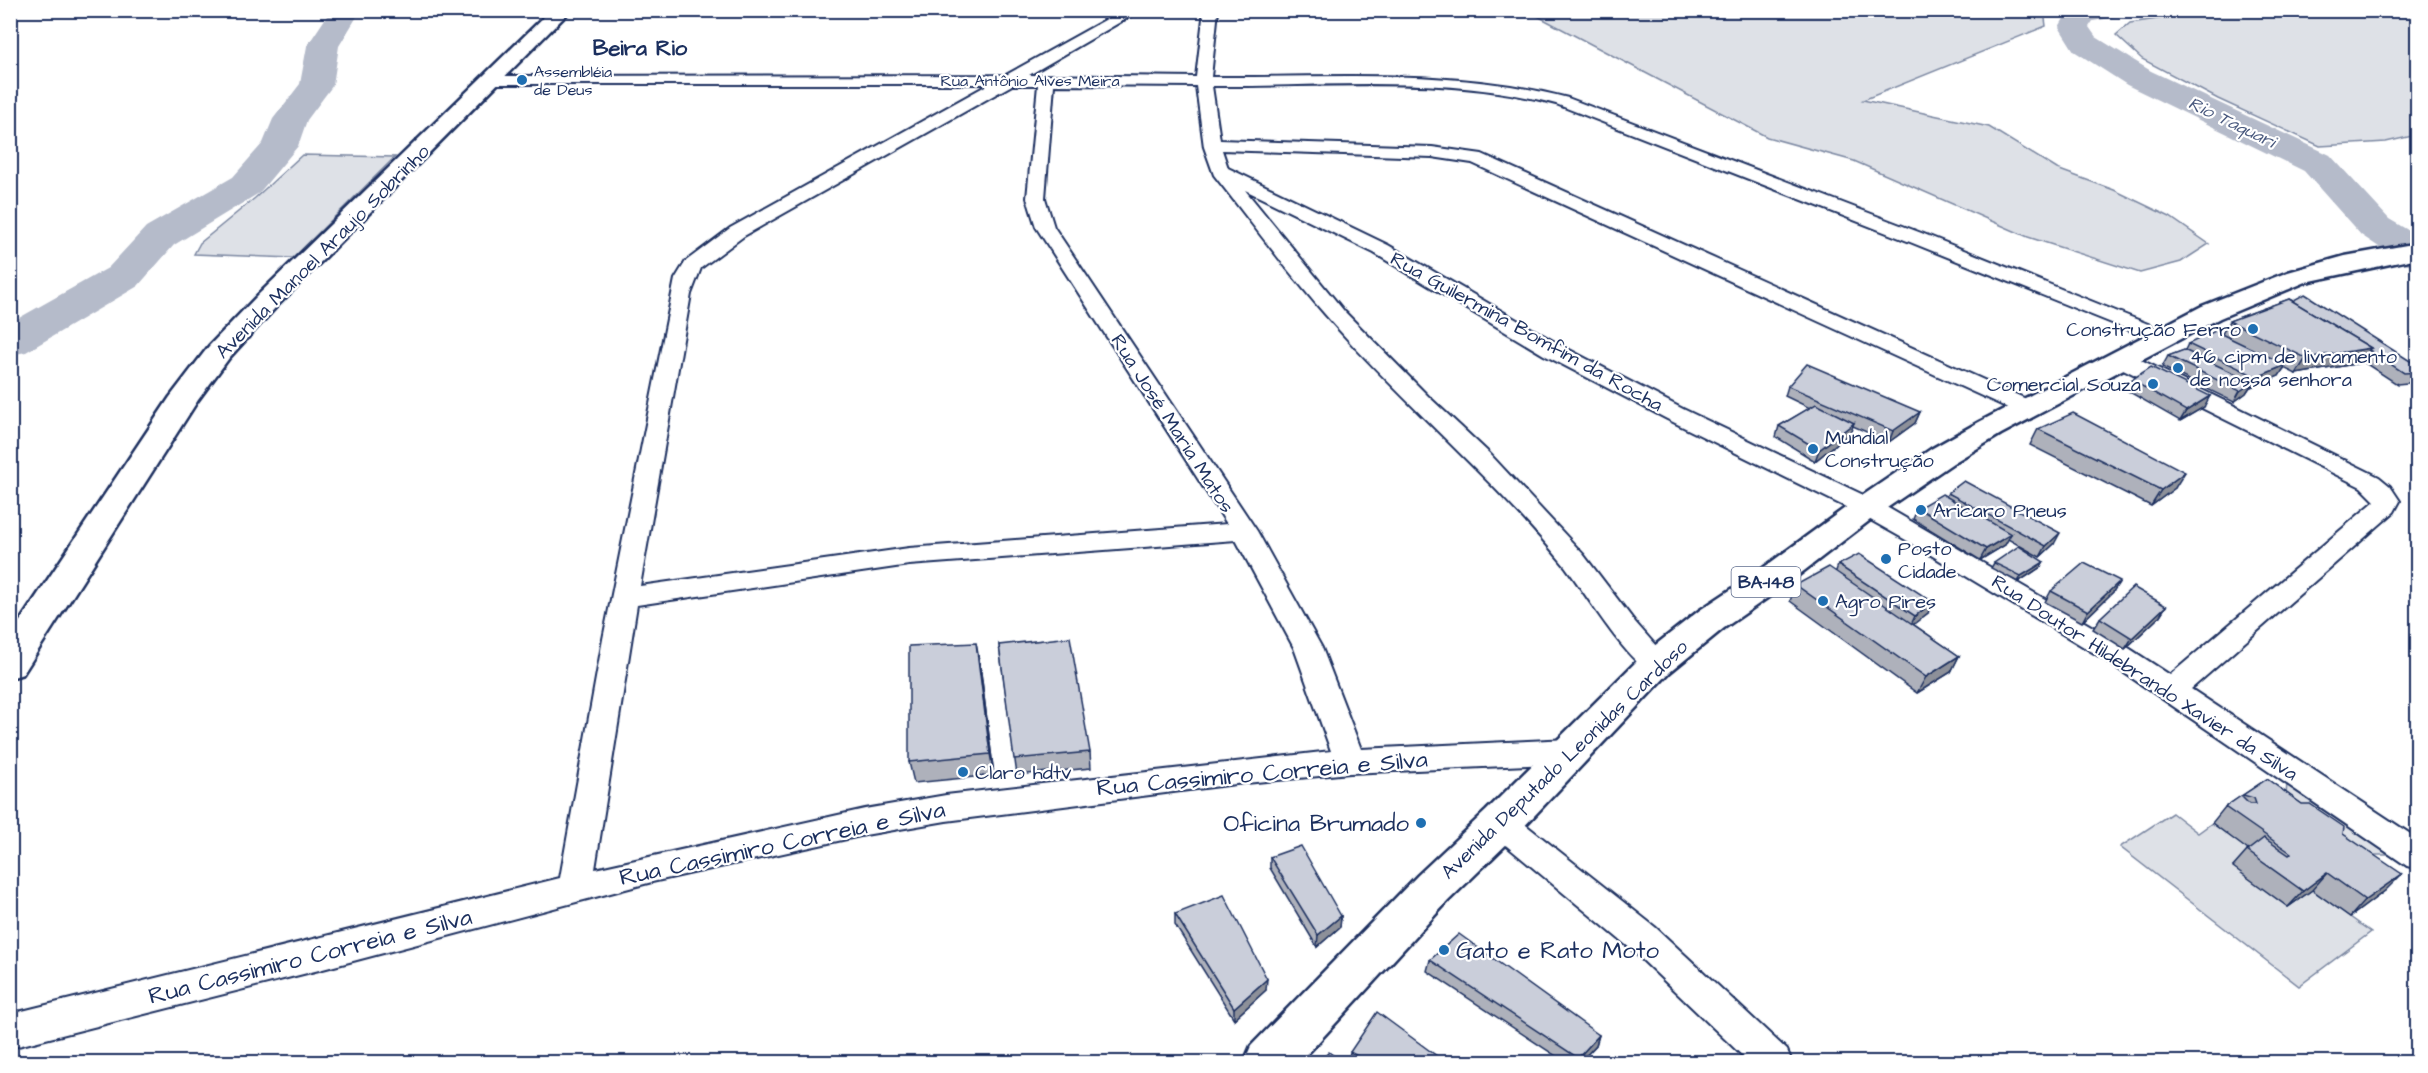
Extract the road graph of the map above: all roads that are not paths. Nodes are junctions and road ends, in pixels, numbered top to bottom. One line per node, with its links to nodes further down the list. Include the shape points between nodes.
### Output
1 (562, 10): 4 (main road, Avenida Manoel Araujo Sobrinho)
2 (1134, 10): 5 (street)
3 (1211, 10): 7 (street)
4 (496, 79): 5 (street, Rua Antônio Alves Meira); 17 (main road, Avenida Manoel Araujo Sobrinho, via 219,352)
5 (1006, 80): 6 (street, Rua Antônio Alves Meira); 16 (street, via 737,232 693,265 681,294)
6 (1046, 81): 7 (street, Rua Antônio Alves Meira); 15 (street, Rua José Maria Matos, via 1036,198 1045,227)
7 (1204, 81): 8 (street); 11 (street, Rua Antônio Alves Meira, via 1472,84 1533,92 1906,233)
8 (1213, 146): 9 (street); 13 (street, via 1432,152 1476,158)
9 (1220, 171): 14 (street, Rua Guilermina Bomfim da Rocha, via 1381,249 1593,371); 18 (street, via 1337,315 1481,458 1574,560 1625,629)
10 (2418, 250): 11 (main road, Avenida Deputado Leonidas Cardoso / BA-148, via 2276,284)
11 (2161, 336): 12 (main road, Avenida Deputado Leonidas Cardoso / BA-148)
12 (2121, 359): 13 (main road, Avenida Deputado Leonidas Cardoso / BA-148); 19 (street, via 2370,482 2388,501)
13 (2027, 408): 14 (main road, Avenida Deputado Leonidas Cardoso / BA-148, via 1942,456)
14 (1867, 507): 18 (main road, Avenida Deputado Leonidas Cardoso / BA-148); 19 (street, Rua Doutor Hildebrando Xavier da Silva, via 2067,623)
15 (1244, 531): 16 (street, via 861,562); 21 (street, Rua José Maria Matos, via 1308,648)
16 (627, 597): 24 (street)
17 (12, 658)
18 (1657, 663): 20 (main road, Avenida Deputado Leonidas Cardoso / BA-148)
19 (2171, 690): 23 (street, Rua Doutor Hildebrando Xavier da Silva)
20 (1570, 751): 21 (street, Rua Cassimiro Correia e Silva); 22 (main road, Avenida Deputado Leonidas Cardoso / BA-148)
21 (1350, 761): 24 (street, Rua Cassimiro Correia e Silva, via 946,808 652,868)
22 (1501, 823): 26 (main road, Avenida Deputado Leonidas Cardoso / BA-148, via 1433,888); 27 (street, via 1643,938)
23 (2418, 856)
24 (575, 889): 25 (street, Rua Cassimiro Correia e Silva)
25 (10, 1031)
26 (1268, 1062)
27 (1774, 1062)

